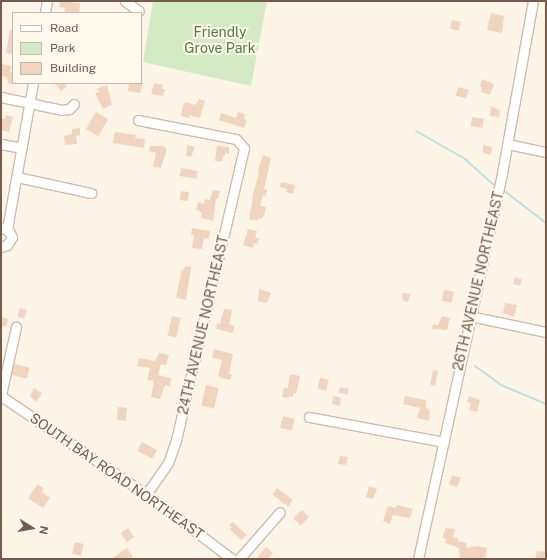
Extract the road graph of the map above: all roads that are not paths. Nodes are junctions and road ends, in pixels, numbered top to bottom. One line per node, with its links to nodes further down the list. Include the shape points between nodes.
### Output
1 (47, 1): 4 (street)
2 (125, 1): 5 (street)
3 (533, 1): 12 (street, 26TH AVENUE NORTHEAST)
4 (45, 12)
5 (139, 12)
6 (33, 84): 8 (street)
7 (1, 97): 8 (street)
8 (29, 103): 9 (street, via 62,110 69,109); 13 (street)
9 (74, 104)
10 (138, 120): 25 (street, 24TH AVENUE NORTHEAST, via 236,139 244,148 176,440 168,463)
11 (1, 144): 13 (street)
12 (508, 144): 14 (street); 19 (street, 26TH AVENUE NORTHEAST)
13 (22, 148): 15 (street)
14 (546, 152)
15 (17, 176): 16 (street); 17 (street)
16 (91, 193)
17 (4, 229): 18 (street, via 11,234 11,240 8,245)
18 (1, 247)
19 (470, 316): 21 (street); 24 (street, 26TH AVENUE NORTHEAST)
20 (16, 327): 22 (street)
21 (546, 332)
22 (1, 396): 25 (street, SOUTH BAY ROAD NORTHEAST)
23 (309, 417): 24 (street)
24 (444, 442): 29 (street, 26TH AVENUE NORTHEAST)
25 (146, 494): 27 (street, SOUTH BAY ROAD NORTHEAST)
26 (280, 512): 28 (street)
27 (232, 559)
28 (239, 559)
29 (418, 559)

